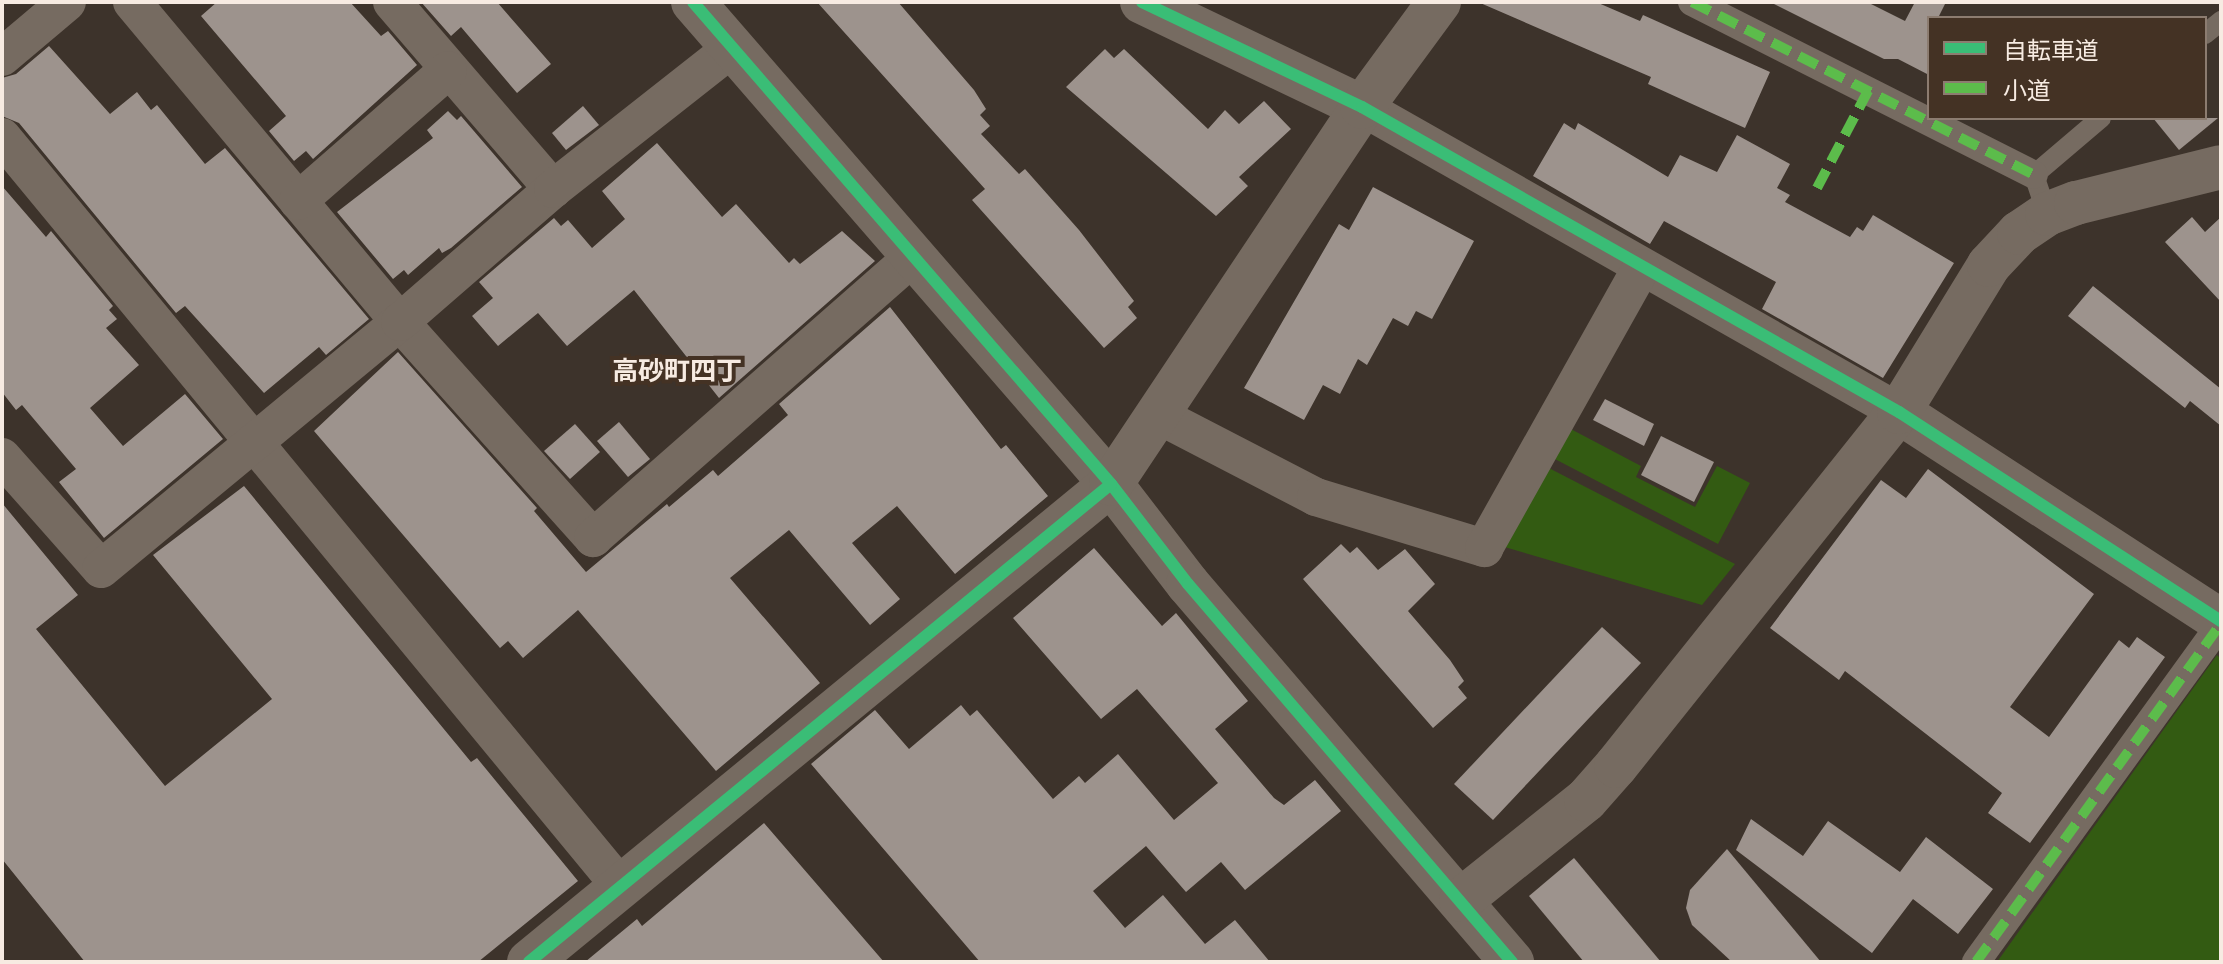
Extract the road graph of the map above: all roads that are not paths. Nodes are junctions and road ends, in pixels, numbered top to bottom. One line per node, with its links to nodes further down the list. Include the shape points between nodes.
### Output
1 (67, 2): 9 (street)
2 (132, 2): 17 (street)
3 (392, 2): 10 (street)
4 (693, 2): 8 (street)
5 (1142, 2): 11 (street)
6 (1439, 2): 11 (street)
7 (1692, 2): 16 (street)
8 (732, 48): 15 (street); 18 (street)
9 (2, 57)
10 (448, 70): 15 (street); 17 (street)
11 (1362, 107): 19 (street); 22 (street)
12 (2099, 120): 16 (lane)
13 (2, 137): 23 (street)
14 (2221, 167): 16 (street)
15 (553, 189): 20 (street)
16 (2041, 194): 21 (street, via 1989,265)
17 (298, 201): 20 (street)
18 (911, 259): 20 (street, via 593,538); 25 (street)
19 (1641, 268): 21 (street); 22 (street, via 1484,548 1316,497)
20 (400, 322): 23 (street)
21 (1899, 412): 26 (street); 28 (street, via 1586,800)
22 (1156, 414): 25 (street)
23 (256, 441): 24 (street, via 101,569); 27 (street)
24 (2, 457)
25 (1111, 484): 27 (street); 28 (street, via 1188,584)
26 (2221, 623): 31 (street)
27 (621, 887): 29 (street)
28 (1461, 900): 30 (street)
29 (529, 962)
30 (1512, 962)
31 (1976, 962)

